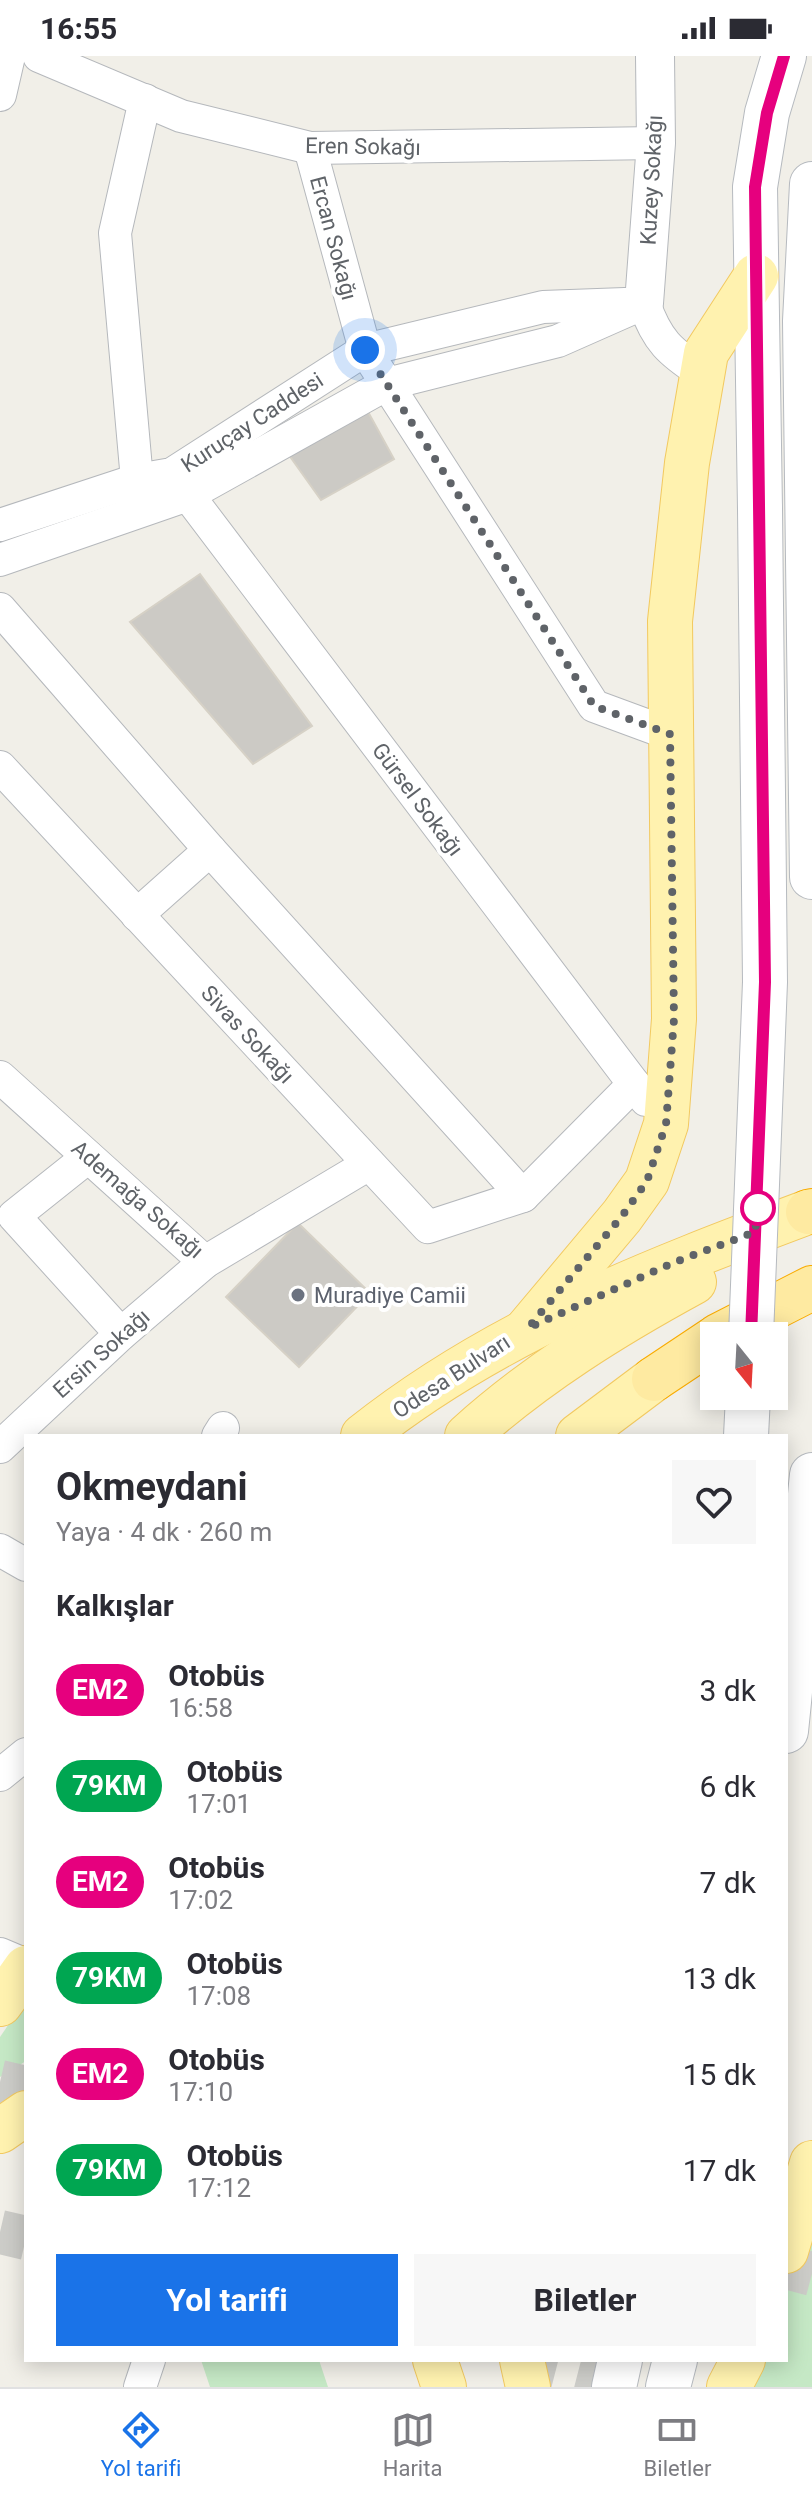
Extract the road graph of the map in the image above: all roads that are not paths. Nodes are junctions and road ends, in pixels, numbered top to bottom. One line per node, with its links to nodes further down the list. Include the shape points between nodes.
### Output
1 (9, 56): 5 (street)
2 (39, 56): 6 (street, Eren Sokağı)
3 (655, 56): 7 (street, Kuzey Sokağı)
4 (784, 56): 10 (main road, via 767,113 755,187)
5 (0, 95)
6 (145, 100): 8 (street, Eren Sokağı, via 181,116); 16 (street, via 115,233)
7 (656, 143): 8 (street, Eren Sokağı); 11 (street, Kuzey Sokağı)
8 (310, 148): 12 (street, Ercan Sokağı)
9 (812, 184): 23 (main road, via 806,246)
10 (756, 276): 13 (main road, via 706,353); 35 (main road, bridge, via 765,982)
11 (644, 303): 12 (street, Kuruçay Caddesi, via 543,307); 13 (street, via 653,331 672,353); 14 (street, via 558,341)
12 (365, 350): 14 (street, Ercan Sokağı); 15 (street, Kuruçay Caddesi)
13 (702, 373): 20 (main road, via 670,621)
14 (387, 384): 15 (street); 20 (street, Ercan Sokağı, via 594,706)
15 (180, 485): 16 (street, Kuruçay Caddesi); 26 (street, Gürsel Sokağı)
16 (143, 495): 17 (street, Kuruçay Caddesi); 18 (street)
17 (0, 525)
18 (0, 560)
19 (0, 609): 22 (street)
20 (670, 734): 27 (main road, via 674,1019)
21 (0, 767): 24 (street, Sivas Sokağı)
22 (210, 850): 24 (street); 30 (street)
23 (812, 877)
24 (137, 915): 29 (street, Sivas Sokağı)
25 (0, 1077): 28 (street, Ademağa Sokağı)
26 (634, 1084): 27 (street, Gürsel Sokağı); 30 (street)
27 (666, 1124): 36 (main road, via 647,1181)
28 (88, 1157): 32 (street, Ademağa Sokağı); 37 (street, via 14,1216)
29 (369, 1164): 30 (street, Sivas Sokağı, via 428,1227); 32 (street, Ademağa Sokağı)
30 (523, 1196)
31 (810, 1212): 36 (main road, Odesa Bulvarı, via 675,1262); 42 (main road, via 554,1366)
32 (205, 1262): 37 (street, Ersin Sokağı)
33 (812, 1288): 34 (highway)
34 (745, 1322)
35 (752, 1322)
36 (528, 1328): 41 (main road, Odesa Bulvarı, via 455,1369)
37 (121, 1334): 46 (street, Ersin Sokağı)
38 (700, 1348): 39 (highway)
39 (654, 1379): 43 (main road); 44 (main road)
40 (747, 1410): 45 (main road)
41 (366, 1434)
42 (469, 1434)
43 (581, 1434)
44 (608, 1434)
45 (746, 1434)
46 (0, 1447)
47 (812, 1475): 50 (main road)
48 (0, 1550): 49 (street)
49 (24, 1564)
50 (788, 1711)
51 (24, 1756): 52 (street)
52 (0, 1775)
53 (0, 1954): 54 (street)
54 (24, 1965)
55 (24, 1969): 56 (main road)
56 (0, 2004)
57 (24, 2114): 58 (main road)
58 (0, 2131)
59 (24, 2138): 60 (main road)
60 (0, 2139)
61 (812, 2163): 62 (main road)
62 (788, 2244)
63 (148, 2362): 69 (street)
64 (436, 2362): 70 (main road)
65 (522, 2362): 71 (main road)
66 (620, 2362): 72 (main road)
67 (674, 2362): 73 (main road)
68 (742, 2362): 74 (main road)
69 (140, 2387)
70 (444, 2387)
71 (528, 2387)
72 (614, 2387)
73 (668, 2387)
74 (729, 2387)

